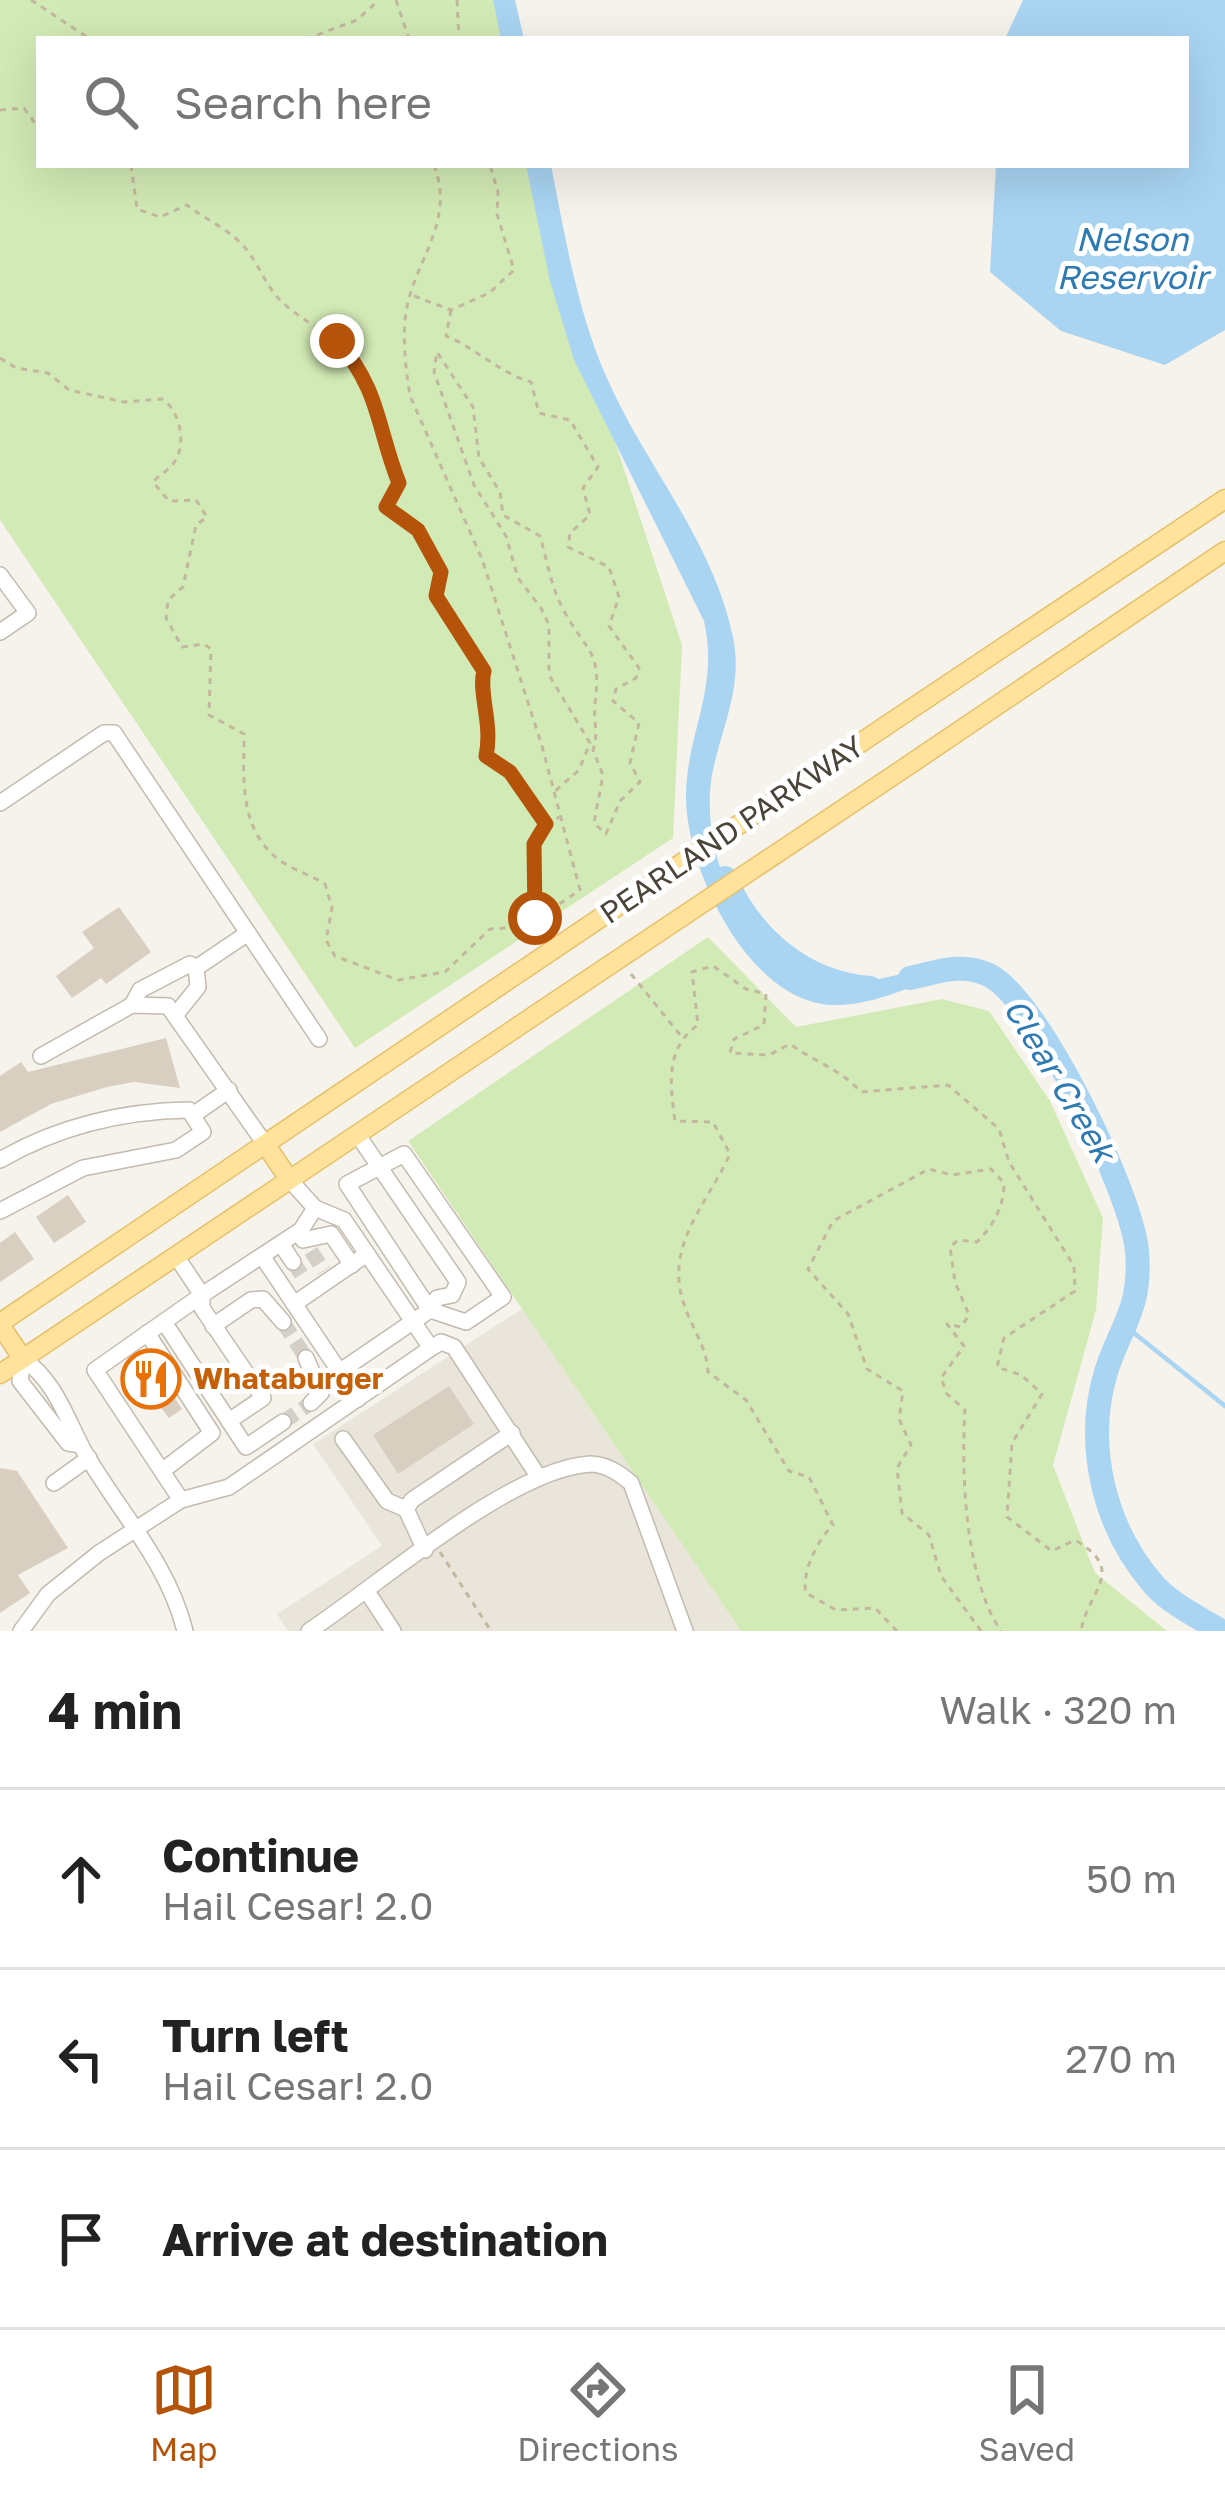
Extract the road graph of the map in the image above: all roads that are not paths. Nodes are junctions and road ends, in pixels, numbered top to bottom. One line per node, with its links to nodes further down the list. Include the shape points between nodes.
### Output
1 (1225, 499): 15 (main road, PEARLAND PARKWAY, bridge)
2 (1225, 551): 14 (main road, PEARLAND PARKWAY, bridge)
3 (0, 575): 4 (lane, via 28,614)
4 (0, 632)
5 (0, 802): 6 (lane, via 114,734)
6 (248, 932): 7 (lane); 10 (lane)
7 (196, 968): 8 (lane, via 182,964 140,990); 9 (lane, via 198,987)
8 (132, 1005): 9 (lane); 11 (lane)
9 (177, 1013): 12 (lane)
10 (319, 1039)
11 (41, 1056)
12 (229, 1090): 13 (lane); 15 (lane)
13 (193, 1115): 16 (lane, via 113,1116); 20 (lane, via 203,1132 176,1150 83,1168)
14 (357, 1134): 17 (lane); 18 (main road, PEARLAND PARKWAY)
15 (265, 1144): 18 (main road); 34 (main road, PEARLAND PARKWAY)
16 (0, 1160)
17 (380, 1164): 30 (lane, via 458,1282); 30 (lane, via 347,1184); 30 (lane, via 411,1157 503,1297 466,1322)
18 (289, 1179): 19 (lane); 24 (main road, PEARLAND PARKWAY)
19 (315, 1208): 21 (lane); 23 (lane, via 344,1220)
20 (0, 1211)
21 (304, 1241): 22 (lane); 27 (lane, via 331,1234)
22 (281, 1244): 25 (lane); 26 (lane)
23 (367, 1254): 27 (lane); 33 (lane)
24 (176, 1256): 28 (lane); 39 (main road, PEARLAND PARKWAY)
25 (262, 1256): 28 (lane); 29 (lane)
26 (293, 1262)
27 (352, 1265): 29 (lane, via 309,1286)
28 (202, 1295): 31 (lane); 35 (lane)
29 (294, 1304): 40 (lane)
30 (430, 1310): 33 (lane)
31 (164, 1322): 36 (lane); 45 (lane)
32 (283, 1322): 35 (lane, via 263,1299)
33 (414, 1322): 37 (lane); 40 (lane)
34 (0, 1324): 39 (main road)
35 (213, 1326): 42 (lane)
36 (147, 1333): 49 (lane, via 212,1433); 49 (lane, via 95,1370)
37 (431, 1348): 43 (lane); 46 (lane, via 454,1347)
38 (306, 1358): 44 (lane, via 321,1393)
39 (23, 1359): 41 (main road, PEARLAND PARKWAY); 48 (lane, via 20,1382 68,1443)
40 (339, 1372): 43 (lane)
41 (0, 1374)
42 (263, 1398): 45 (lane); 45 (lane, via 280,1424 247,1447)
43 (358, 1399): 52 (lane, via 229,1487)
44 (311, 1403)
45 (229, 1421)
46 (512, 1433): 50 (lane); 53 (lane)
47 (343, 1438): 53 (lane, via 387,1501)
48 (85, 1452): 51 (lane); 54 (lane)
49 (163, 1471): 52 (lane)
50 (538, 1476): 55 (lane); 61 (lane, via 592,1464 631,1483)
51 (54, 1483)
52 (181, 1500): 54 (lane)
53 (406, 1508): 55 (lane)
54 (135, 1528): 57 (lane, via 48,1594); 58 (lane, via 170,1582)
55 (430, 1546): 56 (lane)
56 (368, 1593): 59 (lane); 60 (lane)
57 (21, 1631)
58 (185, 1631)
59 (309, 1631)
60 (393, 1631)
61 (685, 1631)

